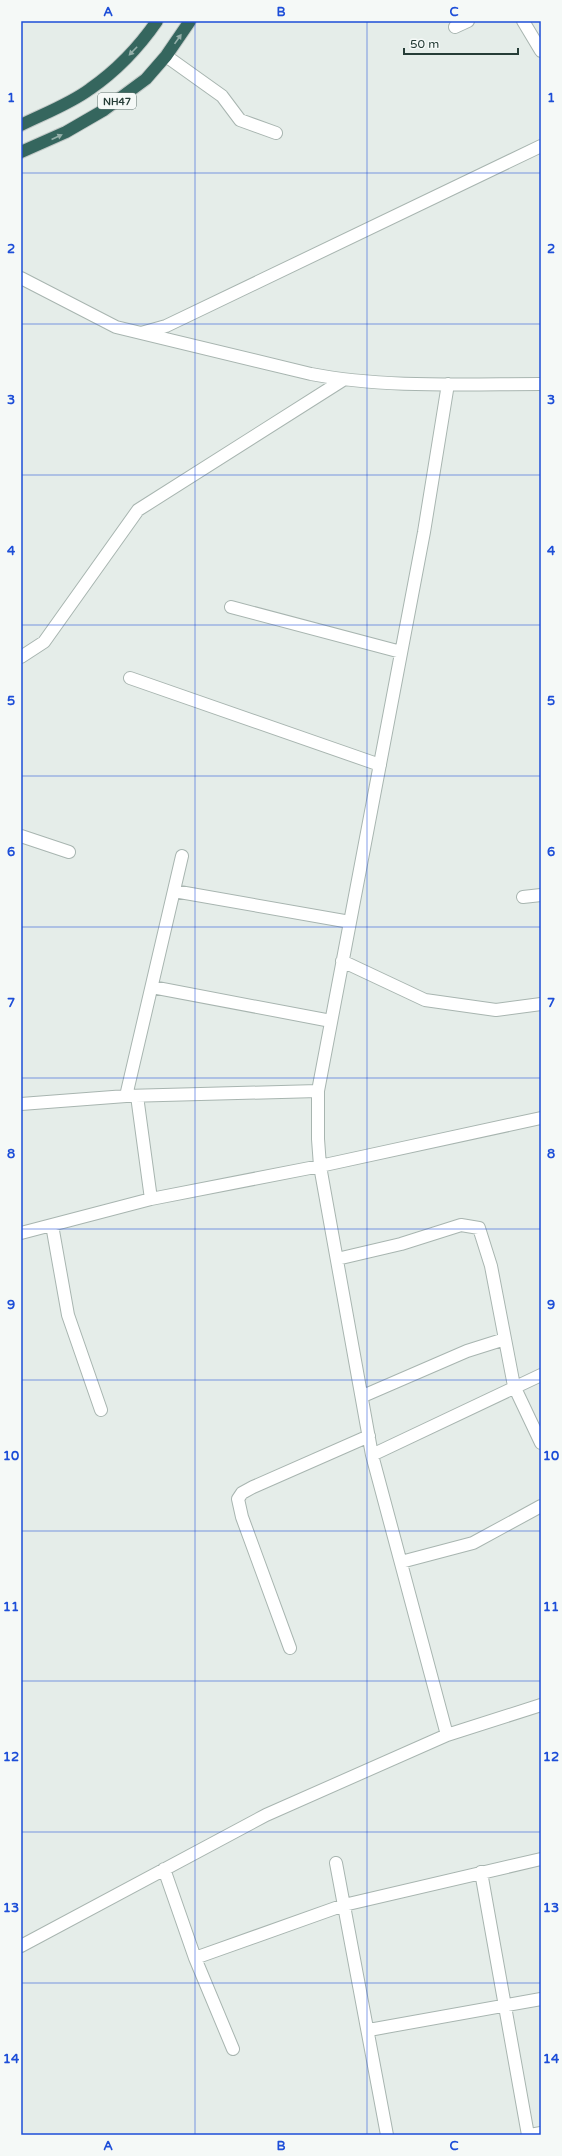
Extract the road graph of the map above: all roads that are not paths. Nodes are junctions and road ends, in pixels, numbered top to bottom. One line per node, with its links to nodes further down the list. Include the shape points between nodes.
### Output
1 (157, 21): 8 (highway, NH47, one-way to 8, via 136,48 89,90)
2 (190, 21): 7 (highway, NH47, one-way to 2)
3 (468, 21): 5 (street)
4 (523, 21): 6 (street)
5 (454, 27)
6 (541, 51)
7 (166, 56): 9 (street, via 222,96 240,120); 11 (highway, NH47, one-way to 7, via 66,132 104,110 146,79)
8 (21, 125)
9 (276, 133)
10 (541, 146): 13 (street, via 166,326)
11 (21, 152)
12 (21, 278): 13 (street, via 116,327)
13 (140, 333): 14 (street)
14 (343, 380): 15 (street); 19 (street, via 138,510 44,642)
15 (448, 384): 16 (street); 18 (street)
16 (541, 384)
17 (232, 607): 18 (street)
18 (401, 652): 21 (street)
19 (21, 657)
20 (130, 678): 21 (street)
21 (380, 765): 28 (street)
22 (21, 836): 23 (street)
23 (69, 852)
24 (182, 856): 25 (street)
25 (174, 891): 28 (street); 30 (street)
26 (541, 895): 27 (street)
27 (523, 897)
28 (350, 922): 29 (street)
29 (342, 961): 31 (street, via 425,1000 496,1010); 32 (street)
30 (152, 987): 32 (street); 34 (street)
31 (541, 1004)
32 (331, 1021): 33 (street)
33 (318, 1091): 34 (street); 37 (street)
34 (131, 1096): 35 (street); 38 (street)
35 (21, 1104)
36 (541, 1118): 37 (street)
37 (320, 1166): 38 (street); 41 (street)
38 (151, 1199): 39 (street)
39 (52, 1225): 40 (street); 46 (street, via 68,1315)
40 (21, 1233)
41 (337, 1259): 42 (street, via 401,1244 461,1225 479,1228 491,1266); 45 (street)
42 (505, 1339): 44 (street); 45 (street, via 467,1351)
43 (541, 1375): 44 (street)
44 (514, 1386): 48 (street); 49 (street)
45 (363, 1396): 47 (street)
46 (101, 1410)
47 (369, 1436): 49 (street); 52 (street, via 252,1487 242,1493 238,1500)
48 (541, 1443)
49 (372, 1455): 51 (street)
50 (541, 1506): 51 (street, via 473,1543)
51 (401, 1562): 54 (street)
52 (290, 1648)
53 (541, 1705): 54 (street)
54 (447, 1735): 57 (street, via 266,1815)
55 (541, 1860): 58 (street)
56 (336, 1863): 59 (street)
57 (164, 1869): 60 (street); 61 (street)
58 (481, 1872): 59 (street); 63 (street)
59 (344, 1905): 61 (street); 64 (street)
60 (21, 1946)
61 (195, 1958): 65 (street)
62 (541, 1998): 63 (street)
63 (504, 2005): 64 (street); 68 (street)
64 (369, 2030): 67 (street)
65 (233, 2050)
66 (541, 2133): 68 (street)
67 (387, 2135)
68 (529, 2135)

